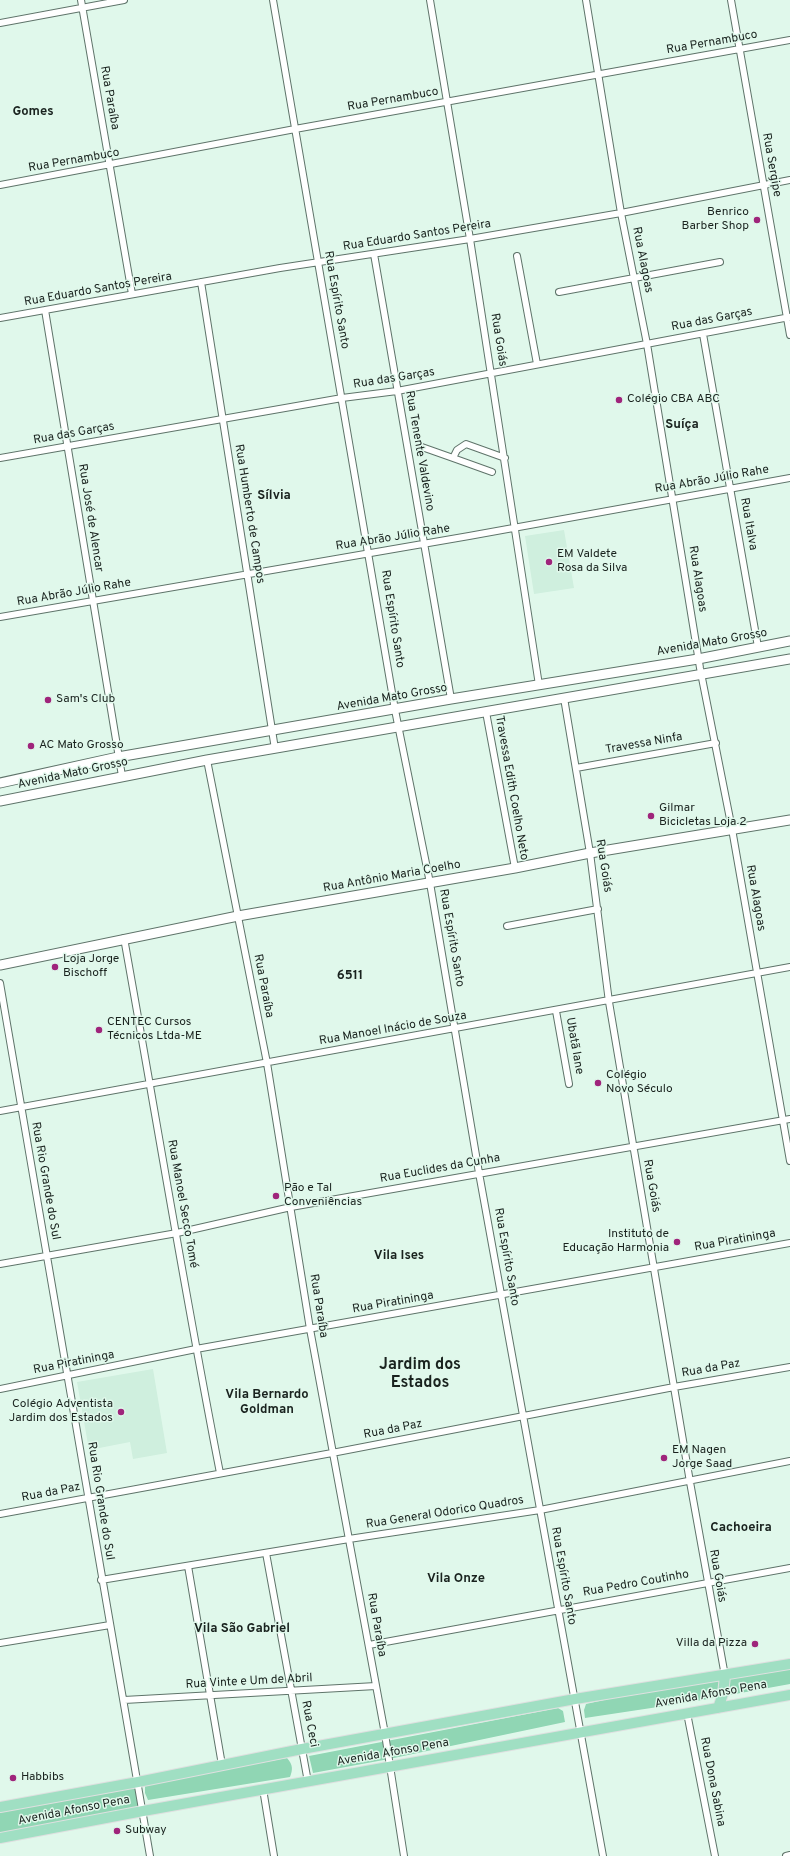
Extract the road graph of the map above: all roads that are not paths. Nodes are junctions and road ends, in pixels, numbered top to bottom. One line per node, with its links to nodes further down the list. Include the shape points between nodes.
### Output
1 (81, 0): 7 (street, Rua Paraíba)
2 (124, 0): 7 (street)
3 (272, 0): 13 (street, Rua Espírito Santo)
4 (430, 0): 12 (street, Rua Goiás)
5 (586, 0): 11 (street, Rua Alagoas)
6 (731, 0): 10 (street, Rua Sergipe)
7 (82, 8): 8 (street); 14 (street, Rua Paraíba)
8 (0, 23)
9 (790, 40): 10 (street, Rua Pernambuco)
10 (739, 50): 11 (street, Rua Pernambuco); 17 (street, Rua Sergipe)
11 (599, 74): 12 (street, Rua Pernambuco); 18 (street, Rua Alagoas)
12 (446, 102): 13 (street, Rua Pernambuco); 19 (street, Rua Goiás)
13 (295, 129): 14 (street, Rua Pernambuco); 22 (street, Rua Espírito Santo)
14 (110, 166): 16 (street, Rua Pernambuco); 27 (street, Rua Paraíba)
15 (790, 180): 17 (street, Rua Eduardo Santos Pereira)
16 (0, 185)
17 (764, 185): 18 (street, Rua Eduardo Santos Pereira); 29 (street, Rua Sergipe)
18 (621, 213): 19 (street, Rua Eduardo Santos Pereira); 24 (street, Rua Alagoas)
19 (470, 239): 20 (street, Rua Eduardo Santos Pereira); 35 (street, Rua Goiás)
20 (374, 254): 22 (street, Rua Eduardo Santos Pereira); 36 (street, Rua Tenente Valdevino)
21 (517, 256): 34 (street)
22 (319, 262): 25 (street, Rua Eduardo Santos Pereira); 37 (street, Rua Espírito Santo)
23 (720, 262): 24 (street)
24 (634, 278): 26 (street); 33 (street, Rua Alagoas)
25 (201, 282): 27 (street, Rua Eduardo Santos Pereira); 38 (street, Rua Humberto de Campos)
26 (559, 292)
27 (132, 294): 28 (street, Rua Eduardo Santos Pereira)
28 (45, 310): 30 (street, Rua Eduardo Santos Pereira); 39 (street, Rua José de Alencar)
29 (789, 317): 31 (street, Rua das Garças); 32 (street, Rua Sergipe)
30 (0, 318)
31 (703, 334): 33 (street, Rua das Garças); 46 (street, Rua Italva)
32 (790, 335)
33 (647, 344): 34 (street, Rua das Garças); 47 (street, Rua Alagoas)
34 (537, 364): 35 (street, Rua das Garças)
35 (492, 373): 36 (street, Rua das Garças); 43 (street, Rua Goiás)
36 (397, 391): 37 (street, Rua das Garças); 49 (street, Rua Tenente Valdevino)
37 (342, 398): 38 (street, Rua das Garças); 50 (street, Rua Espírito Santo)
38 (222, 418): 39 (street, Rua das Garças); 51 (street, Rua Humberto de Campos)
39 (67, 446): 41 (street, Rua das Garças); 52 (street, Rua José de Alencar)
40 (419, 446): 42 (street)
41 (0, 458)
42 (453, 458): 43 (street, via 457,450 466,444); 44 (street)
43 (505, 458): 48 (street, Rua Goiás)
44 (492, 472)
45 (790, 478): 46 (street, Rua Abrão Júlio Rahe)
46 (730, 488): 47 (street, Rua Abrão Júlio Rahe); 55 (street, Rua Italva)
47 (672, 498): 48 (street, Rua Abrão Júlio Rahe); 56 (street, Rua Alagoas)
48 (516, 528): 49 (street, Rua Abrão Júlio Rahe); 61 (street, Rua Goiás)
49 (424, 544): 50 (street, Rua Abrão Júlio Rahe); 63 (street, Rua Tenente Valdevino)
50 (369, 553): 51 (street, Rua Abrão Júlio Rahe); 65 (street, Rua Espírito Santo)
51 (247, 574): 52 (street, Rua Abrão Júlio Rahe); 68 (street, Rua Humberto de Campos)
52 (92, 600): 53 (street, Rua Abrão Júlio Rahe); 71 (street, Rua José de Alencar)
53 (0, 617)
54 (790, 641): 55 (main road, Avenida Mato Grosso)
55 (758, 647): 56 (main road, Avenida Mato Grosso); 58 (main road)
56 (698, 659): 59 (street, Rua Alagoas); 60 (main road, Avenida Mato Grosso)
57 (790, 660): 58 (main road, Avenida Mato Grosso)
58 (766, 664): 59 (main road, Avenida Mato Grosso)
59 (702, 676): 62 (main road, Avenida Mato Grosso); 69 (street, Rua Alagoas)
60 (570, 680): 61 (main road, Avenida Mato Grosso); 62 (main road, via 564,690)
61 (543, 684): 63 (main road, Avenida Mato Grosso); 64 (main road, via 553,693)
62 (564, 698): 64 (main road, Avenida Mato Grosso); 73 (street, Rua Goiás)
63 (451, 699): 65 (main road, Avenida Mato Grosso)
64 (553, 700): 66 (main road, Avenida Mato Grosso)
65 (395, 710): 67 (street, Rua Espírito Santo); 68 (main road, Avenida Mato Grosso)
66 (486, 712): 67 (main road, Avenida Mato Grosso); 80 (street, Travessa Edith Coelho Neto)
67 (400, 728): 70 (main road, Avenida Mato Grosso); 81 (street, Rua Espírito Santo)
68 (273, 731): 70 (street, Rua Humberto de Campos); 71 (main road, Avenida Mato Grosso)
69 (716, 742): 73 (street, Travessa Ninfa); 78 (street, Rua Alagoas)
70 (275, 749): 72 (main road, Avenida Mato Grosso)
71 (118, 757): 74 (street, Rua José de Alencar); 75 (main road, Avenida Mato Grosso)
72 (207, 760): 74 (main road, Avenida Mato Grosso); 83 (street, Rua Paraíba)
73 (576, 768): 79 (street, Rua Goiás)
74 (122, 776): 76 (main road, Avenida Mato Grosso)
75 (0, 783)
76 (0, 801)
77 (790, 820): 78 (main road, Rua Antônio Maria Coelho)
78 (732, 829): 79 (main road, Rua Antônio Maria Coelho); 88 (street, Rua Alagoas)
79 (590, 853): 80 (main road, Rua Antônio Maria Coelho); 82 (street, Rua Goiás)
80 (515, 868): 81 (main road, Rua Antônio Maria Coelho)
81 (430, 883): 83 (main road, Rua Antônio Maria Coelho); 92 (street, Rua Espírito Santo)
82 (598, 909): 84 (street); 90 (street, Rua Goiás)
83 (238, 916): 85 (main road, Rua Antônio Maria Coelho); 93 (street, Rua Paraíba)
84 (507, 926)
85 (124, 938): 86 (main road, Rua Antônio Maria Coelho); 94 (street, Rua Manoel Secco Tomé)
86 (0, 965)
87 (790, 967): 88 (street, Rua Manoel Inácio de Souza)
88 (757, 975): 90 (street, Rua Manoel Inácio de Souza); 99 (street, Rua Alagoas)
89 (0, 983): 96 (street, Rua Rio Grande do Sul)
90 (609, 1002): 91 (street, Rua Manoel Inácio de Souza); 100 (street, Rua Goiás)
91 (556, 1011): 92 (street, Rua Manoel Inácio de Souza); 95 (street, Ubatã lane)
92 (455, 1029): 93 (street, Rua Manoel Inácio de Souza); 102 (street, Rua Espírito Santo)
93 (267, 1063): 94 (street, Rua Manoel Inácio de Souza); 103 (street, Rua Paraíba)
94 (150, 1084): 96 (street, Rua Manoel Inácio de Souza); 104 (street, Rua Manoel Secco Tomé)
95 (569, 1084)
96 (22, 1107): 97 (street, Rua Manoel Inácio de Souza); 106 (street, Rua Rio Grande do Sul)
97 (0, 1111)
98 (790, 1118): 99 (street, Rua Euclides da Cunha)
99 (782, 1120): 100 (street, Rua Euclides da Cunha); 101 (street, Rua Alagoas)
100 (633, 1146): 102 (street, Rua Euclides da Cunha); 108 (street, Rua Goiás)
101 (790, 1161)
102 (479, 1173): 103 (street, Rua Euclides da Cunha); 109 (street, Rua Espírito Santo)
103 (291, 1208): 104 (street, Rua Euclides da Cunha); 110 (street, Rua Paraíba)
104 (177, 1233): 106 (street, Rua Euclides da Cunha); 111 (street, Rua Manoel Secco Tomé)
105 (790, 1243): 108 (street, Rua Piratininga)
106 (47, 1256): 107 (street, Rua Euclides da Cunha); 113 (street, Rua Rio Grande do Sul)
107 (0, 1264)
108 (655, 1267): 109 (street, Rua Piratininga); 114 (street, Rua Goiás)
109 (502, 1295): 110 (street, Rua Piratininga); 116 (street, Rua Espírito Santo)
110 (310, 1329): 111 (street, Rua Piratininga); 117 (street, Rua Paraíba)
111 (196, 1350): 113 (street, Rua Piratininga); 119 (street, Rua Manoel Secco Tomé)
112 (790, 1367): 114 (street, Rua da Paz)
113 (68, 1376): 115 (street, Rua Piratininga); 121 (street, Rua Rio Grande do Sul)
114 (674, 1387): 116 (street, Rua da Paz); 120 (street, Rua Goiás)
115 (0, 1389)
116 (523, 1416): 117 (street, Rua da Paz); 122 (street, Rua Espírito Santo)
117 (332, 1453): 119 (street, Rua da Paz); 124 (street, Rua Paraíba)
118 (790, 1461): 120 (street, Rua General Odorico Quadros)
119 (220, 1473): 121 (street, Rua da Paz)
120 (690, 1482): 122 (street, Rua General Odorico Quadros); 129 (street, Rua Goiás)
121 (89, 1496): 123 (street, Rua da Paz); 128 (street, Rua Rio Grande do Sul)
122 (540, 1510): 124 (street, Rua General Odorico Quadros); 130 (street, Rua Espírito Santo)
123 (0, 1514)
124 (349, 1539): 125 (street, Rua General Odorico Quadros); 133 (street, Rua Paraíba)
125 (266, 1553): 126 (street, Rua General Odorico Quadros); 137 (street, Rua Ceci)
126 (188, 1566): 128 (street, Rua General Odorico Quadros); 138 (street)
127 (790, 1568): 129 (street, Rua Pedro Coutinho)
128 (102, 1580): 131 (street, Rua Rio Grande do Sul)
129 (707, 1582): 130 (street, Rua Pedro Coutinho); 135 (street, Rua Goiás)
130 (558, 1609): 133 (street, Rua Pedro Coutinho); 140 (street, Rua Espírito Santo)
131 (110, 1625): 132 (street); 141 (street, Rua Rio Grande do Sul)
132 (0, 1643)
133 (369, 1645): 136 (street, Rua Paraíba)
134 (790, 1664): 135 (main road, Avenida Afonso Pena)
135 (725, 1676): 140 (main road, Avenida Afonso Pena); 142 (main road)
136 (376, 1686): 137 (street, Rua Vinte e Um de Abril); 145 (street, Rua Paraíba)
137 (291, 1691): 138 (street, Rua Vinte e Um de Abril); 146 (street, Rua Ceci)
138 (211, 1695): 141 (street, Rua Vinte e Um de Abril); 147 (street)
139 (790, 1695): 142 (main road, Avenida Afonso Pena)
140 (575, 1699): 144 (street, Rua Espírito Santo); 145 (main road, Avenida Afonso Pena)
141 (124, 1700): 149 (street, Rua Rio Grande do Sul)
142 (718, 1708): 143 (main road, Avenida Afonso Pena)
143 (687, 1713): 144 (main road, Avenida Afonso Pena); 160 (street, Rua Dona Sabina)
144 (581, 1733): 148 (main road, Avenida Afonso Pena); 159 (street, Rua Espírito Santo)
145 (385, 1734): 146 (main road, Avenida Afonso Pena); 148 (street, Rua Paraíba)
146 (302, 1749): 147 (main road, Avenida Afonso Pena); 150 (street, Rua Ceci)
147 (222, 1764): 149 (main road, Avenida Afonso Pena)
148 (389, 1766): 150 (main road, Avenida Afonso Pena); 158 (street, Rua Paraíba)
149 (138, 1782): 152 (main road, Avenida Afonso Pena); 153 (street, Rua Rio Grande do Sul)
150 (308, 1782): 151 (main road, Avenida Afonso Pena)
151 (263, 1789): 153 (main road, Avenida Afonso Pena); 157 (street)
152 (0, 1807)
153 (143, 1811): 154 (main road, Avenida Afonso Pena); 156 (street, Rua Rio Grande do Sul)
154 (0, 1838)
155 (790, 1855): 161 (street)
156 (150, 1856)
157 (274, 1856)
158 (404, 1856)
159 (603, 1856)
160 (715, 1856)
161 (786, 1856)

